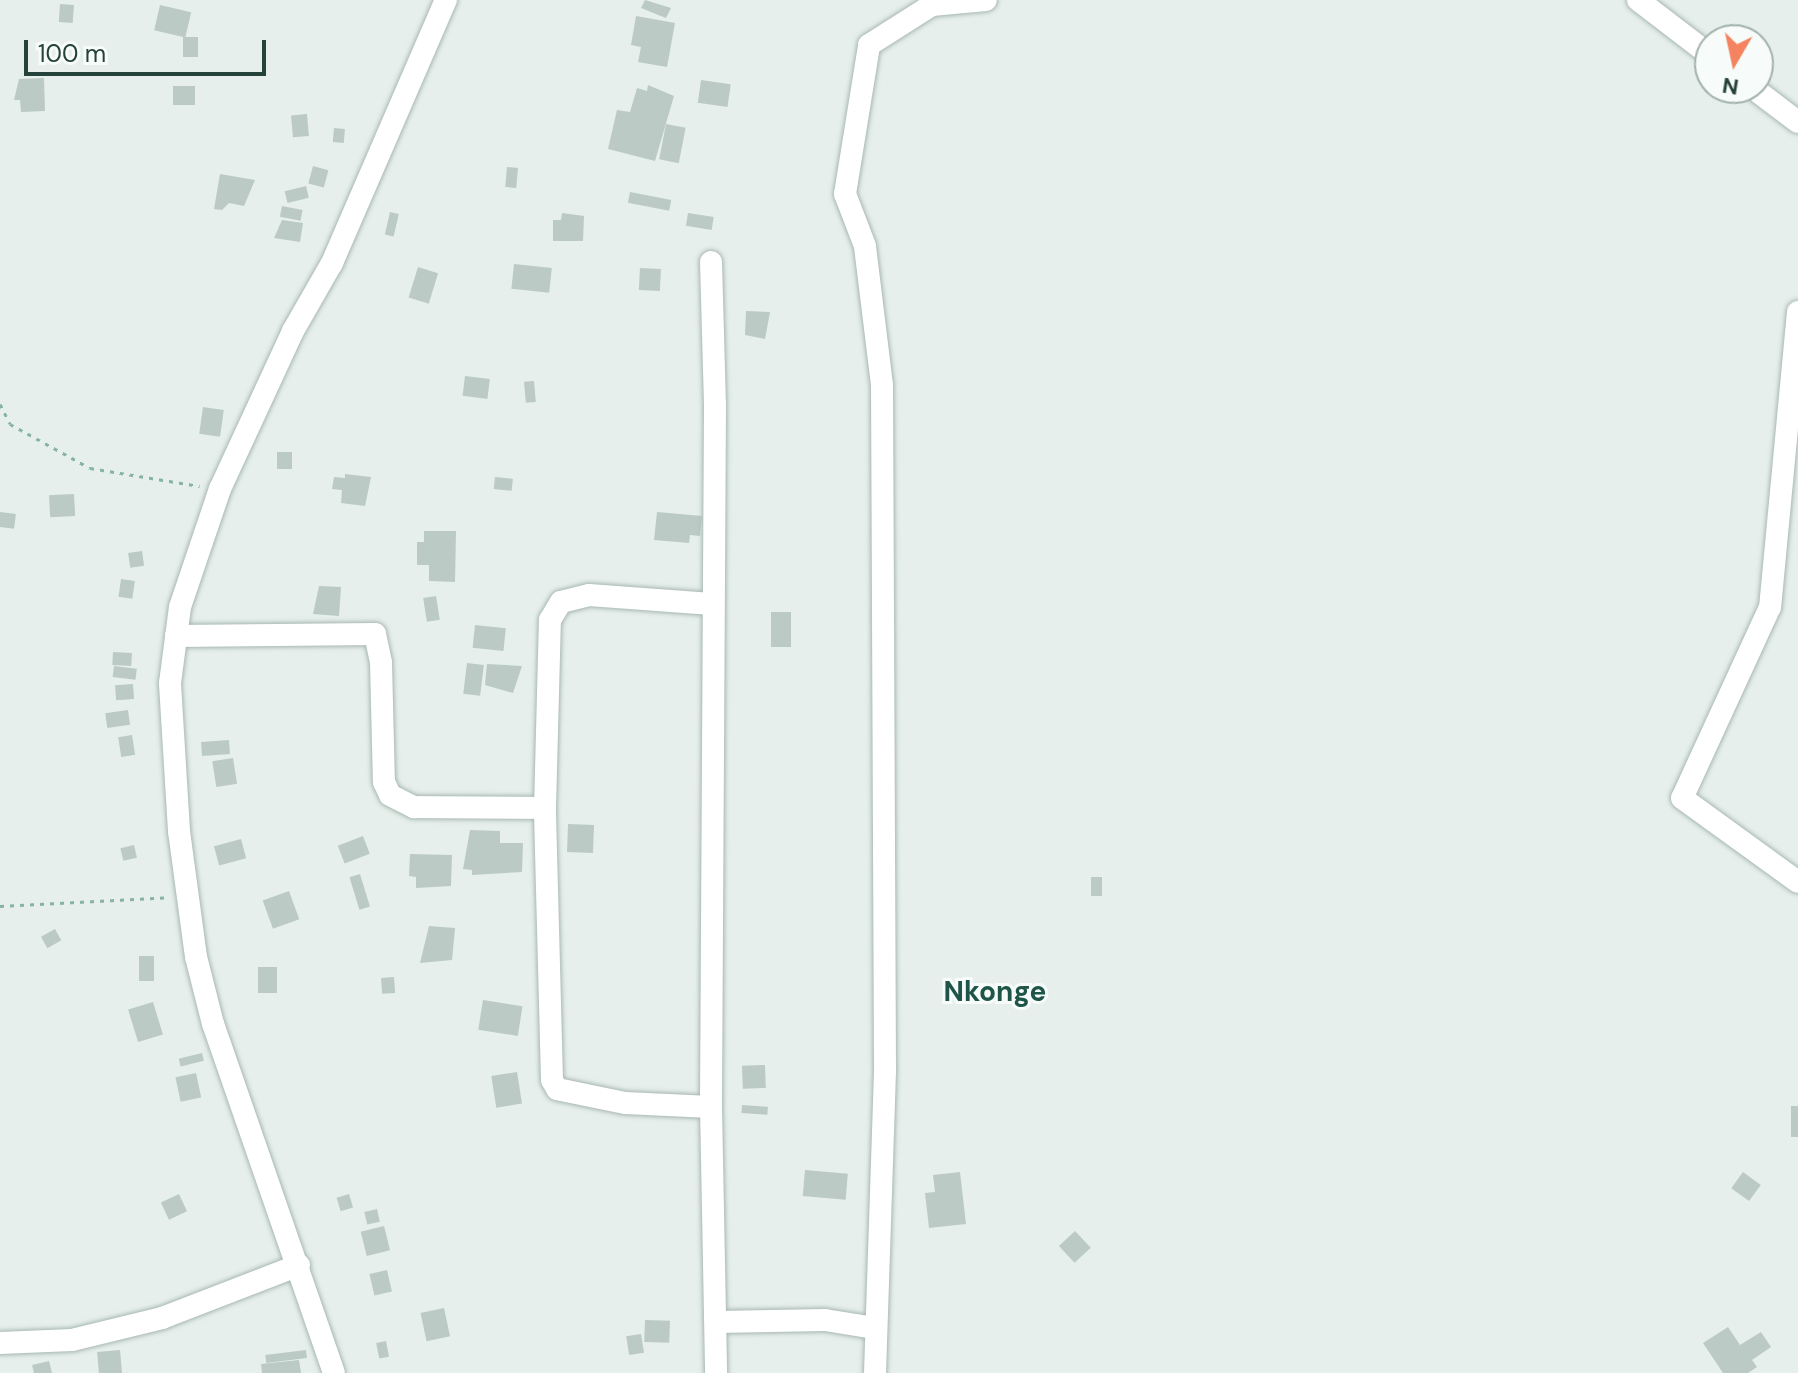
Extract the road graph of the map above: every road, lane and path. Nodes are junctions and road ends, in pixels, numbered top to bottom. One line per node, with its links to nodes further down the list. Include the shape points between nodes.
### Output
1 (446, 0): 10 (street, via 332,263 293,331)
2 (986, 0): 20 (street, via 932,5 869,45 845,194 865,246 882,385 885,1070)
3 (1638, 0): 4 (street)
4 (1694, 43)
5 (1774, 104): 6 (street)
6 (1798, 122)
7 (711, 262): 11 (street)
8 (1798, 312): 14 (street, via 1770,607 1682,798)
9 (0, 404): 10 (path, via 10,424 90,468)
10 (220, 489): 12 (street, via 180,607)
11 (712, 604): 13 (street, via 589,595 561,602 550,620); 17 (street)
12 (176, 636): 13 (street, via 375,634 381,663 384,782 390,795 414,807); 15 (street, via 170,731)
13 (545, 808): 17 (street, via 552,1080 557,1089 625,1103)
14 (1798, 882)
15 (185, 895): 16 (path); 18 (street, via 213,1024)
16 (0, 906)
17 (711, 1107): 19 (street)
18 (299, 1265): 21 (street, via 162,1318 72,1340); 22 (street)
19 (717, 1322): 20 (street, via 825,1320); 23 (street)
20 (875, 1328): 24 (street)
21 (0, 1343)
22 (334, 1373)
23 (716, 1373)
24 (875, 1373)

